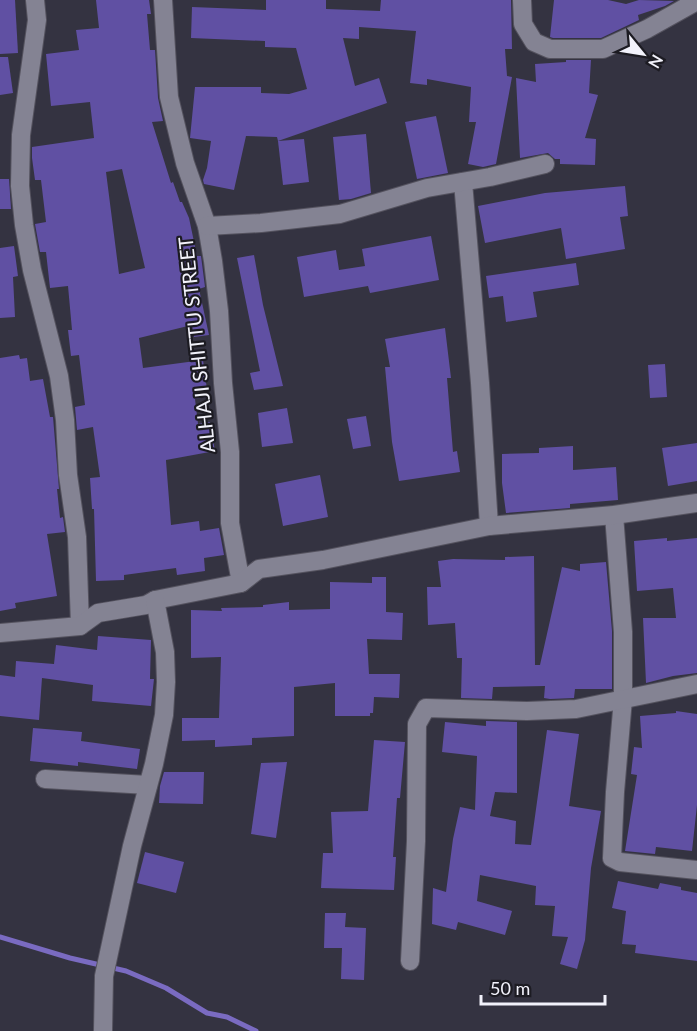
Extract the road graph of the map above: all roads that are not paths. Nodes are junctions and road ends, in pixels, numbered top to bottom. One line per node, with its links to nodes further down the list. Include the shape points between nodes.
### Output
1 (35, 0): 13 (street, via 37,20 21,135 20,186 30,259 59,376 77,537)
2 (163, 0): 7 (street, ALHAJI SHITTU STREET, via 169,97 185,163)
3 (522, 0): 4 (street, via 523,24 534,42 550,49 603,49)
4 (697, 1)
5 (545, 164): 6 (street)
6 (463, 182): 7 (street, via 427,188 340,214); 10 (street)
7 (207, 226): 11 (street, ALHAJI SHITTU STREET, via 219,311 230,452 230,523)
8 (697, 503): 9 (street)
9 (614, 515): 10 (street); 16 (street, via 623,632)
10 (489, 526): 11 (street, via 259,569)
11 (241, 583): 12 (street)
12 (155, 600): 13 (street, via 98,614); 18 (street, via 166,682 164,715)
13 (80, 626): 14 (street)
14 (0, 633)
15 (697, 684): 16 (street)
16 (623, 699): 19 (street, via 612,858); 20 (street, via 576,709 426,708 417,724)
17 (45, 779): 18 (street)
18 (148, 785): 21 (street, via 104,976)
19 (697, 870)
20 (410, 961)
21 (103, 1031)

